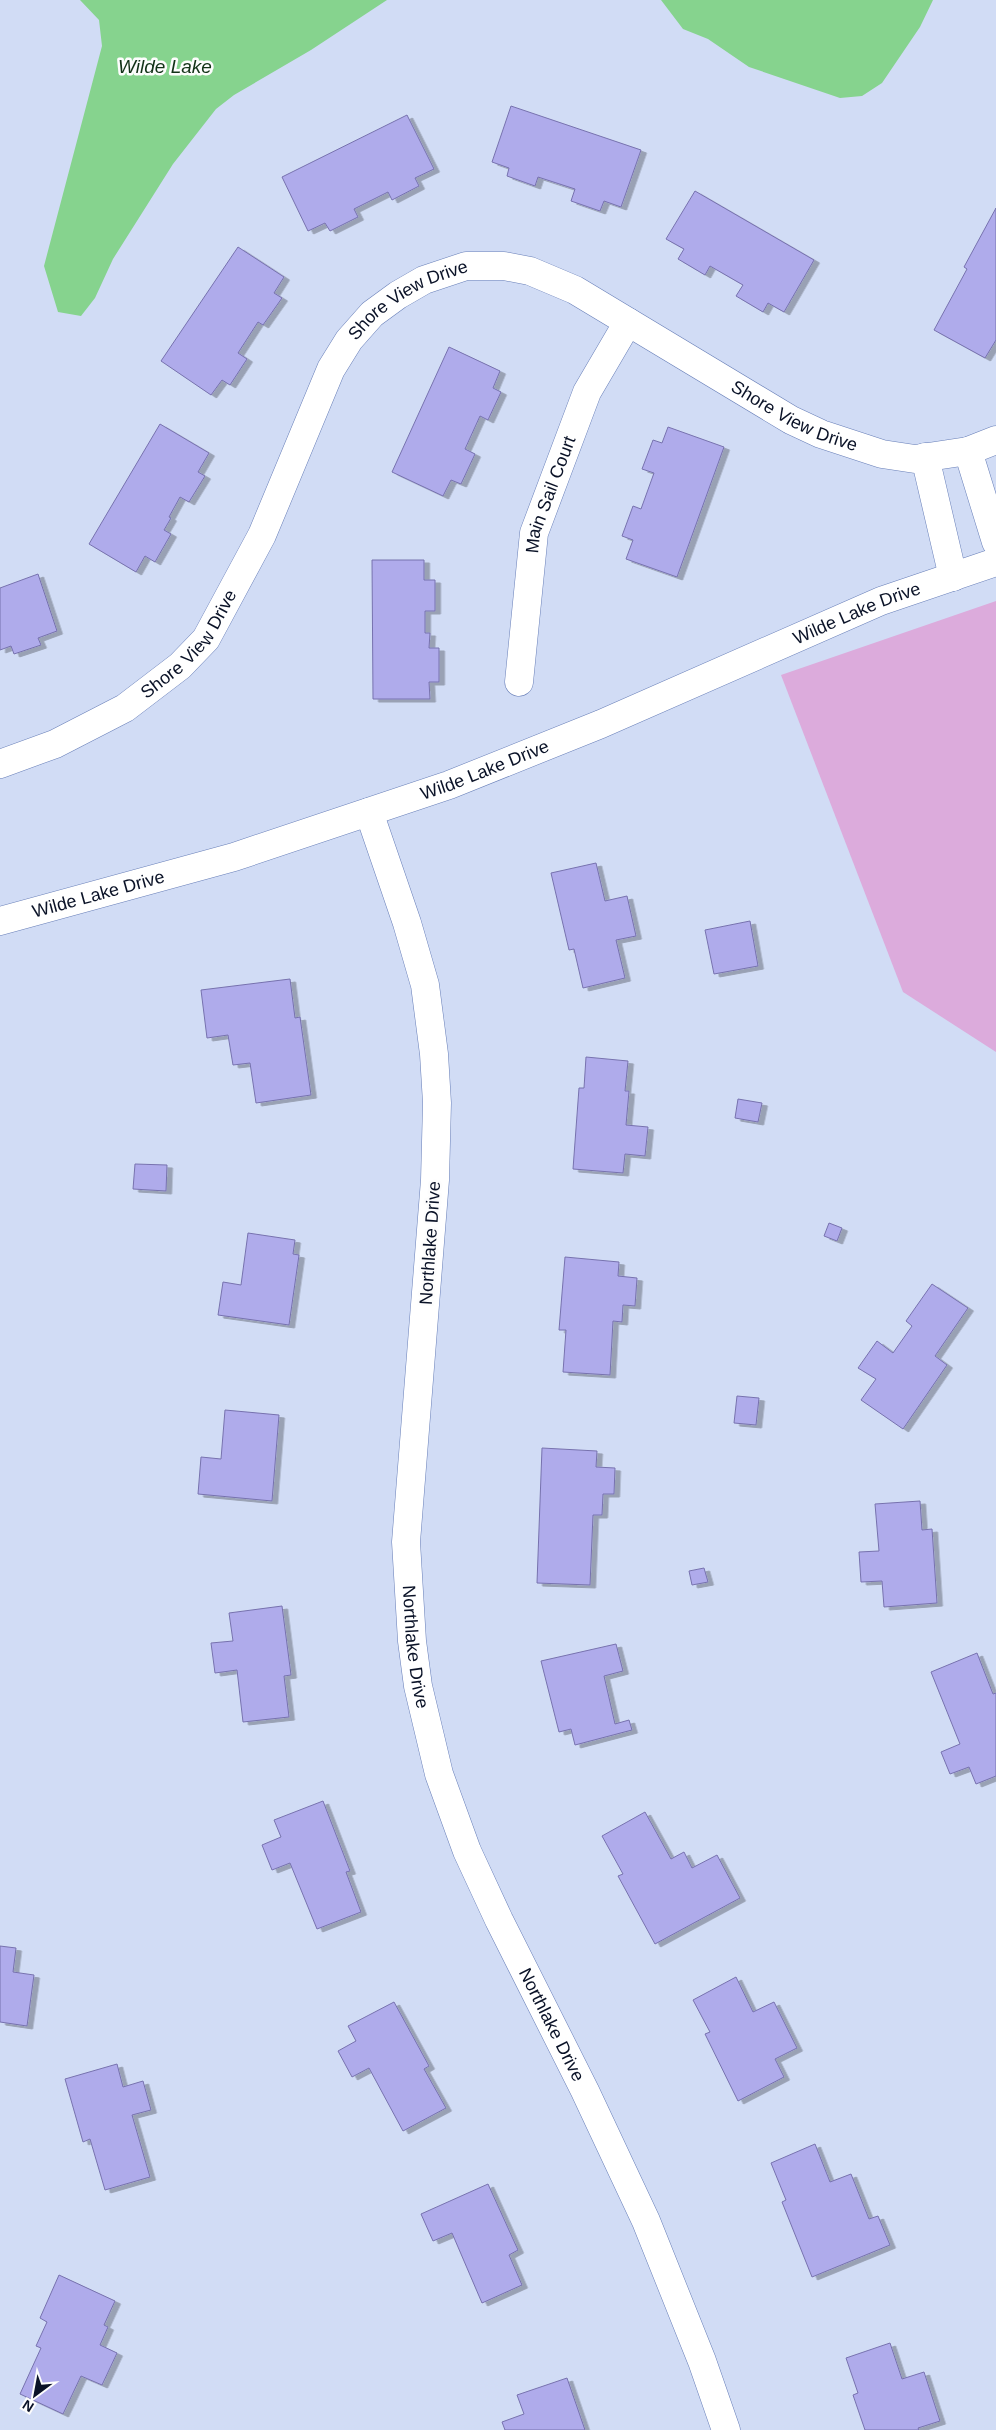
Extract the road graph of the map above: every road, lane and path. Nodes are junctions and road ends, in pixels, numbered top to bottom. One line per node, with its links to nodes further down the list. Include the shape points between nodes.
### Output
1 (628, 322): 4 (street, Shore View Drive, via 791,420 821,434 882,454 915,459); 8 (street, Main Sail Court, via 588,392 534,532); 9 (street, Shore View Drive, via 575,290 530,271 504,266 466,266 424,280 398,295 372,314 349,340 331,369 262,535 206,639 180,666 125,708 55,744)
2 (996, 440): 3 (street, Shore View Drive)
3 (968, 451): 4 (street, Shore View Drive); 5 (street)
4 (925, 457): 7 (street)
5 (996, 542)
6 (996, 562): 7 (street, Wilde Lake Drive)
7 (953, 577): 10 (street, Wilde Lake Drive, via 881,601 601,724 448,785)
8 (519, 682)
9 (0, 764)
10 (368, 812): 11 (street, Wilde Lake Drive, via 234,857); 12 (street, Northlake Drive, via 408,923 425,985 437,1103 435,1180 406,1542 418,1686 439,1774 467,1851 646,2221)
11 (0, 921)
12 (726, 2430)

